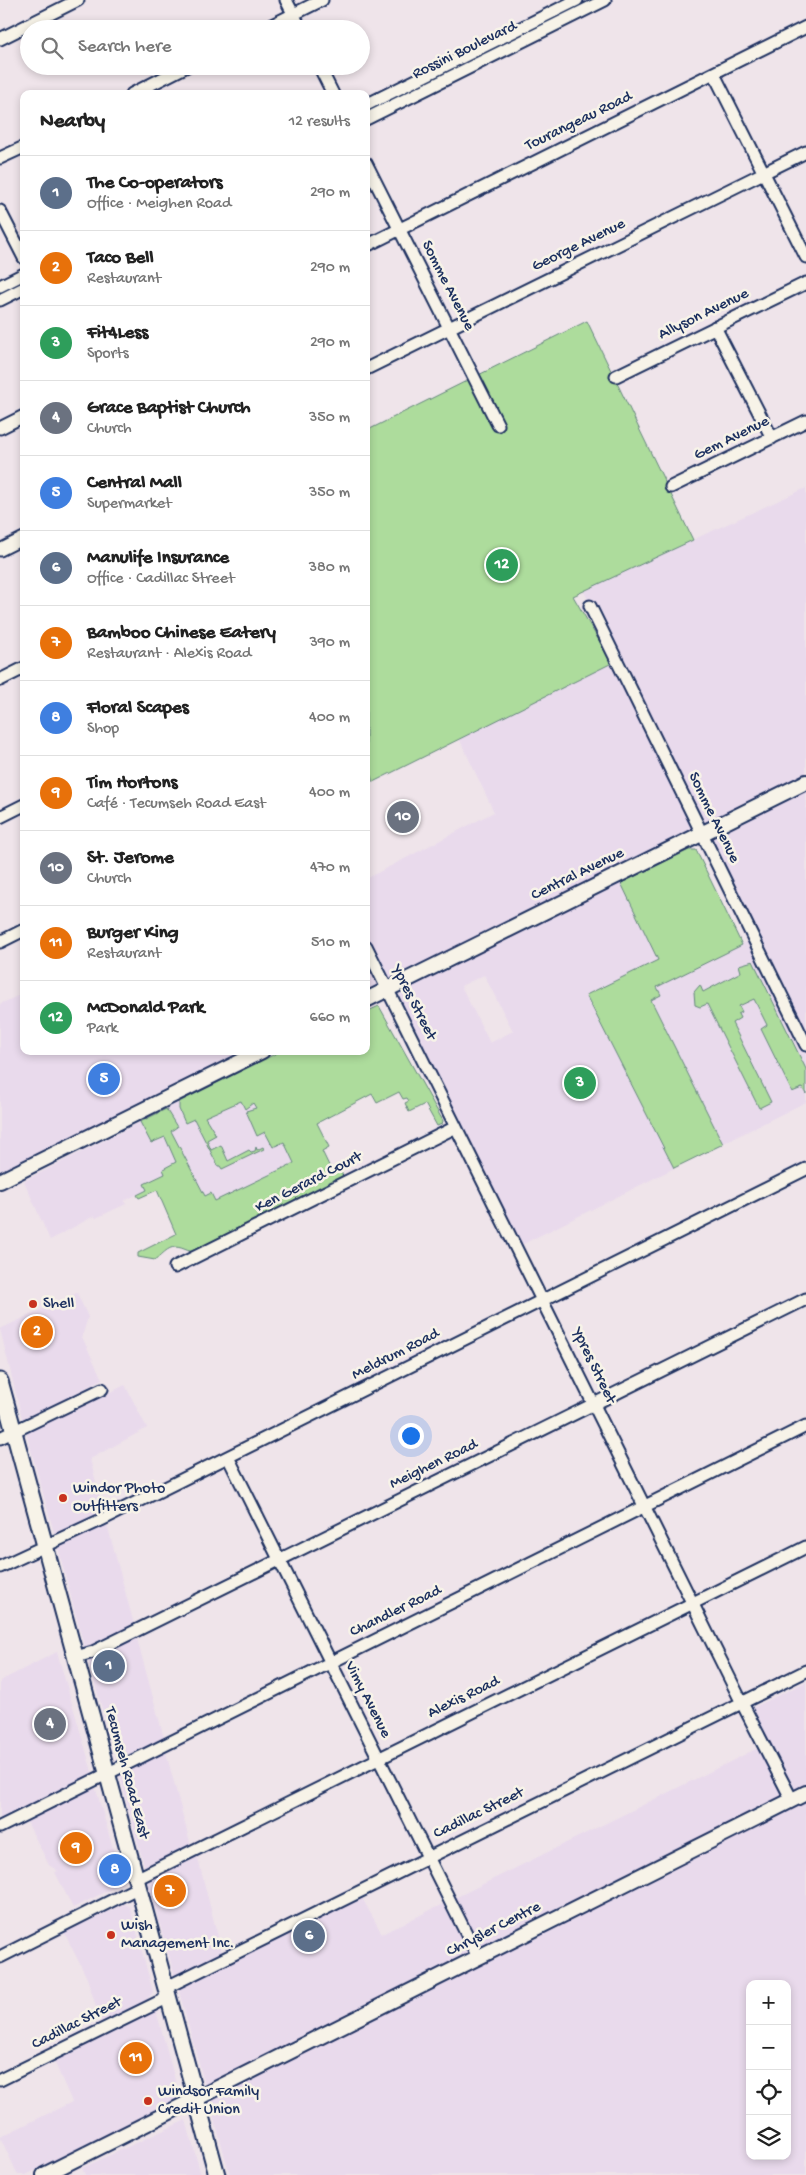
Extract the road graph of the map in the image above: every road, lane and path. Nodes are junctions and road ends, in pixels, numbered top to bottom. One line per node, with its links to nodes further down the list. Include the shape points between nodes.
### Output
1 (78, 0): 7 (street)
2 (286, 0): 6 (street)
3 (322, 0): 6 (street)
4 (577, 0): 18 (street, Rossini Boulevard)
5 (605, 0): 19 (street, Rossini Boulevard)
6 (293, 14): 8 (street); 9 (street)
7 (38, 20)
8 (281, 20)
9 (296, 20)
10 (806, 28): 13 (street, Tourangeau Road)
11 (20, 29): 12 (street)
12 (0, 39)
13 (714, 74): 24 (street); 26 (street, Tourangeau Road)
14 (169, 75): 16 (street)
15 (324, 75): 17 (street)
16 (140, 90)
17 (331, 90)
18 (370, 102)
19 (370, 117)
20 (20, 149): 22 (street)
21 (806, 152): 24 (street, George Avenue)
22 (0, 158)
23 (370, 170): 26 (street, Somme Avenue)
24 (764, 173): 29 (street); 35 (street, George Avenue)
25 (0, 211): 28 (street)
26 (399, 229): 27 (street, Tourangeau Road); 35 (street, Somme Avenue)
27 (370, 244)
28 (20, 250)
29 (806, 257)
30 (20, 276): 32 (street)
31 (806, 283): 36 (street, Allyson Avenue)
32 (0, 286)
33 (20, 290): 34 (street)
34 (0, 300)
35 (450, 327): 37 (street, George Avenue); 41 (street, Somme Avenue)
36 (715, 328): 38 (street, Allyson Avenue); 43 (street)
37 (370, 367)
38 (616, 376)
39 (20, 418): 42 (street)
40 (806, 421): 43 (street, Gem Avenue)
41 (498, 425)
42 (0, 428)
43 (772, 438): 44 (street, Gem Avenue)
44 (672, 487)
45 (20, 540): 46 (street)
46 (0, 550)
47 (590, 606): 53 (street, Somme Avenue)
48 (20, 670): 49 (street)
49 (0, 680)
50 (806, 782): 53 (street, Central Avenue)
51 (20, 807): 52 (street)
52 (0, 817)
53 (702, 833): 57 (street, Central Avenue); 59 (street, Somme Avenue)
54 (20, 932): 55 (street)
55 (0, 942)
56 (370, 954): 57 (street, Ypres Street)
57 (388, 989): 58 (street, Central Avenue); 61 (street, Ypres Street)
58 (370, 998)
59 (806, 1045)
60 (254, 1055): 63 (street)
61 (456, 1127): 64 (street, Ken Gerard Court); 66 (street, Ypres Street)
62 (806, 1169): 66 (street, Meldrum Road)
63 (0, 1181)
64 (175, 1267)
65 (806, 1299): 69 (street, Meighen Road)
66 (542, 1300): 69 (street, Ypres Street); 73 (street, Meldrum Road)
67 (0, 1381): 71 (main road, Tecumseh Road East)
68 (102, 1389): 71 (street)
69 (594, 1404): 74 (street, Ypres Street); 77 (street, Meighen Road)
70 (806, 1426): 74 (street, Chandler Road)
71 (14, 1431): 72 (street); 75 (main road, Tecumseh Road East)
72 (0, 1438)
73 (228, 1457): 75 (street, Meldrum Road); 77 (street, Vimy Avenue)
74 (645, 1507): 79 (street, Ypres Street); 81 (street, Chandler Road)
75 (46, 1546): 78 (street, Meldrum Road); 80 (main road, Tecumseh Road East)
76 (806, 1547): 79 (street, Alexis Road)
77 (279, 1560): 80 (street, Meighen Road, via 93,1652); 81 (street, Vimy Avenue)
78 (0, 1567)
79 (692, 1603): 83 (street, Ypres Street); 84 (street, Alexis Road)
80 (76, 1657): 85 (main road, Tecumseh Road East)
81 (330, 1663): 84 (street, Vimy Avenue); 85 (street, Chandler Road)
82 (806, 1671): 83 (street, Cadillac Street)
83 (742, 1702): 87 (street, Ypres Street); 89 (street, Cadillac Street)
84 (378, 1759): 89 (street, Vimy Avenue); 90 (street, Alexis Road)
85 (108, 1773): 88 (street, Chandler Road); 90 (main road, Tecumseh Road East)
86 (806, 1793): 87 (street, Chrysler Centre)
87 (792, 1800): 92 (street, Chrysler Centre)
88 (0, 1827)
89 (428, 1858): 92 (street, Vimy Avenue); 93 (street, Cadillac Street)
90 (137, 1883): 91 (street, Alexis Road); 93 (main road, Tecumseh Road East)
91 (0, 1956)
92 (478, 1957): 95 (street, Chrysler Centre)
93 (168, 1992): 94 (street, Cadillac Street); 95 (main road, Tecumseh Road East)
94 (0, 2080)
95 (198, 2097): 96 (street, Chrysler Centre); 97 (main road, Tecumseh Road East)
96 (44, 2175)
97 (217, 2175)

